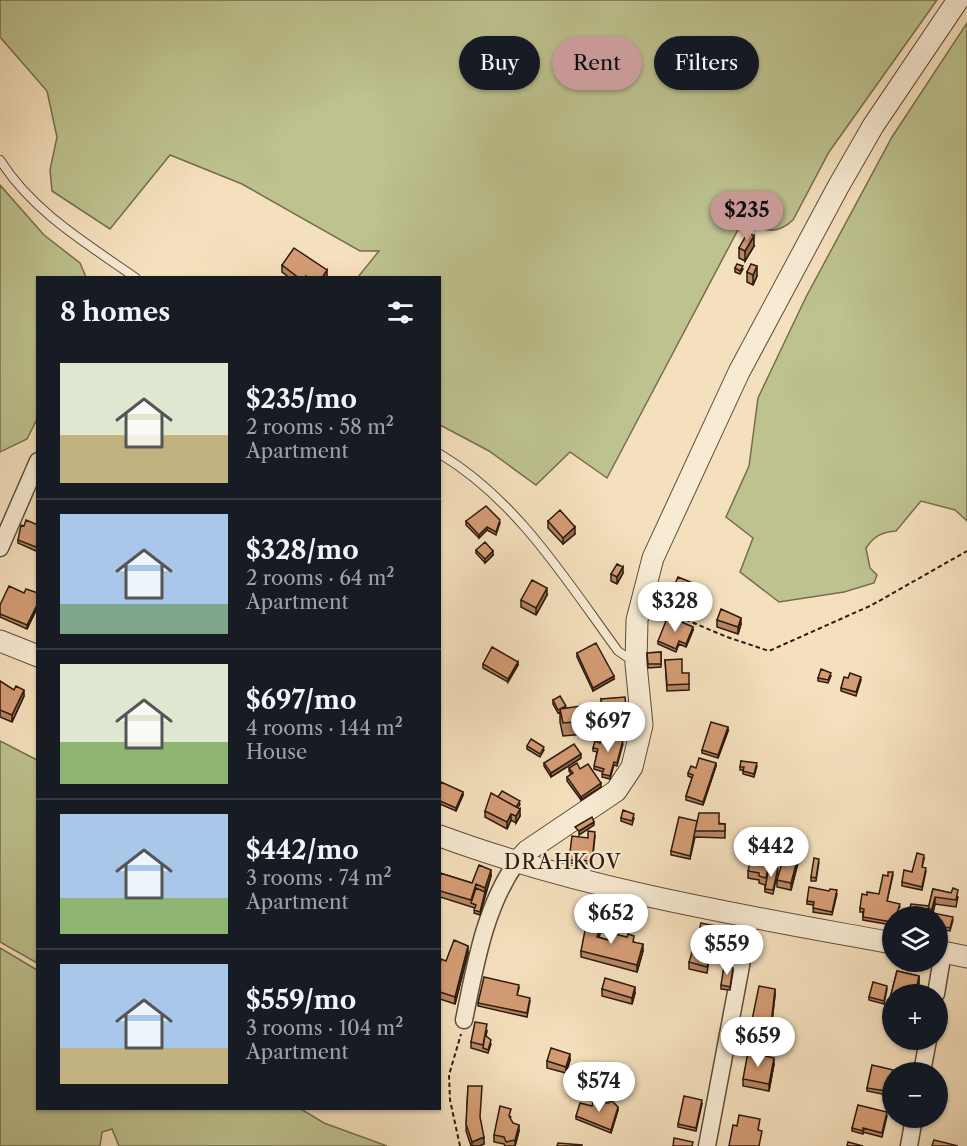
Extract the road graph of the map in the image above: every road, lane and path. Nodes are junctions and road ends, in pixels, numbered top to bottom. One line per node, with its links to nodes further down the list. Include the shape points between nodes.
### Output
1 (958, 0): 8 (street, via 873,126 739,372 653,558)
2 (0, 160): 3 (lane, via 13,180 50,218)
3 (133, 276)
4 (441, 455): 11 (lane, via 477,480 544,548 618,651)
5 (36, 466): 6 (street)
6 (0, 548)
7 (967, 551): 8 (path, via 872,605 769,651)
8 (642, 601): 11 (street, via 635,636)
9 (0, 641): 10 (street)
10 (36, 655)
11 (636, 664): 13 (street, via 642,725 637,751 625,779 611,795 527,851)
12 (441, 836): 13 (street)
13 (516, 863): 14 (street); 18 (street, via 490,916)
14 (750, 918): 15 (street); 21 (street)
15 (882, 941)
16 (948, 953): 17 (street)
17 (967, 957)
18 (464, 1020): 20 (path, via 449,1075)
19 (912, 1128): 22 (street)
20 (460, 1146)
21 (707, 1146)
22 (909, 1146)

